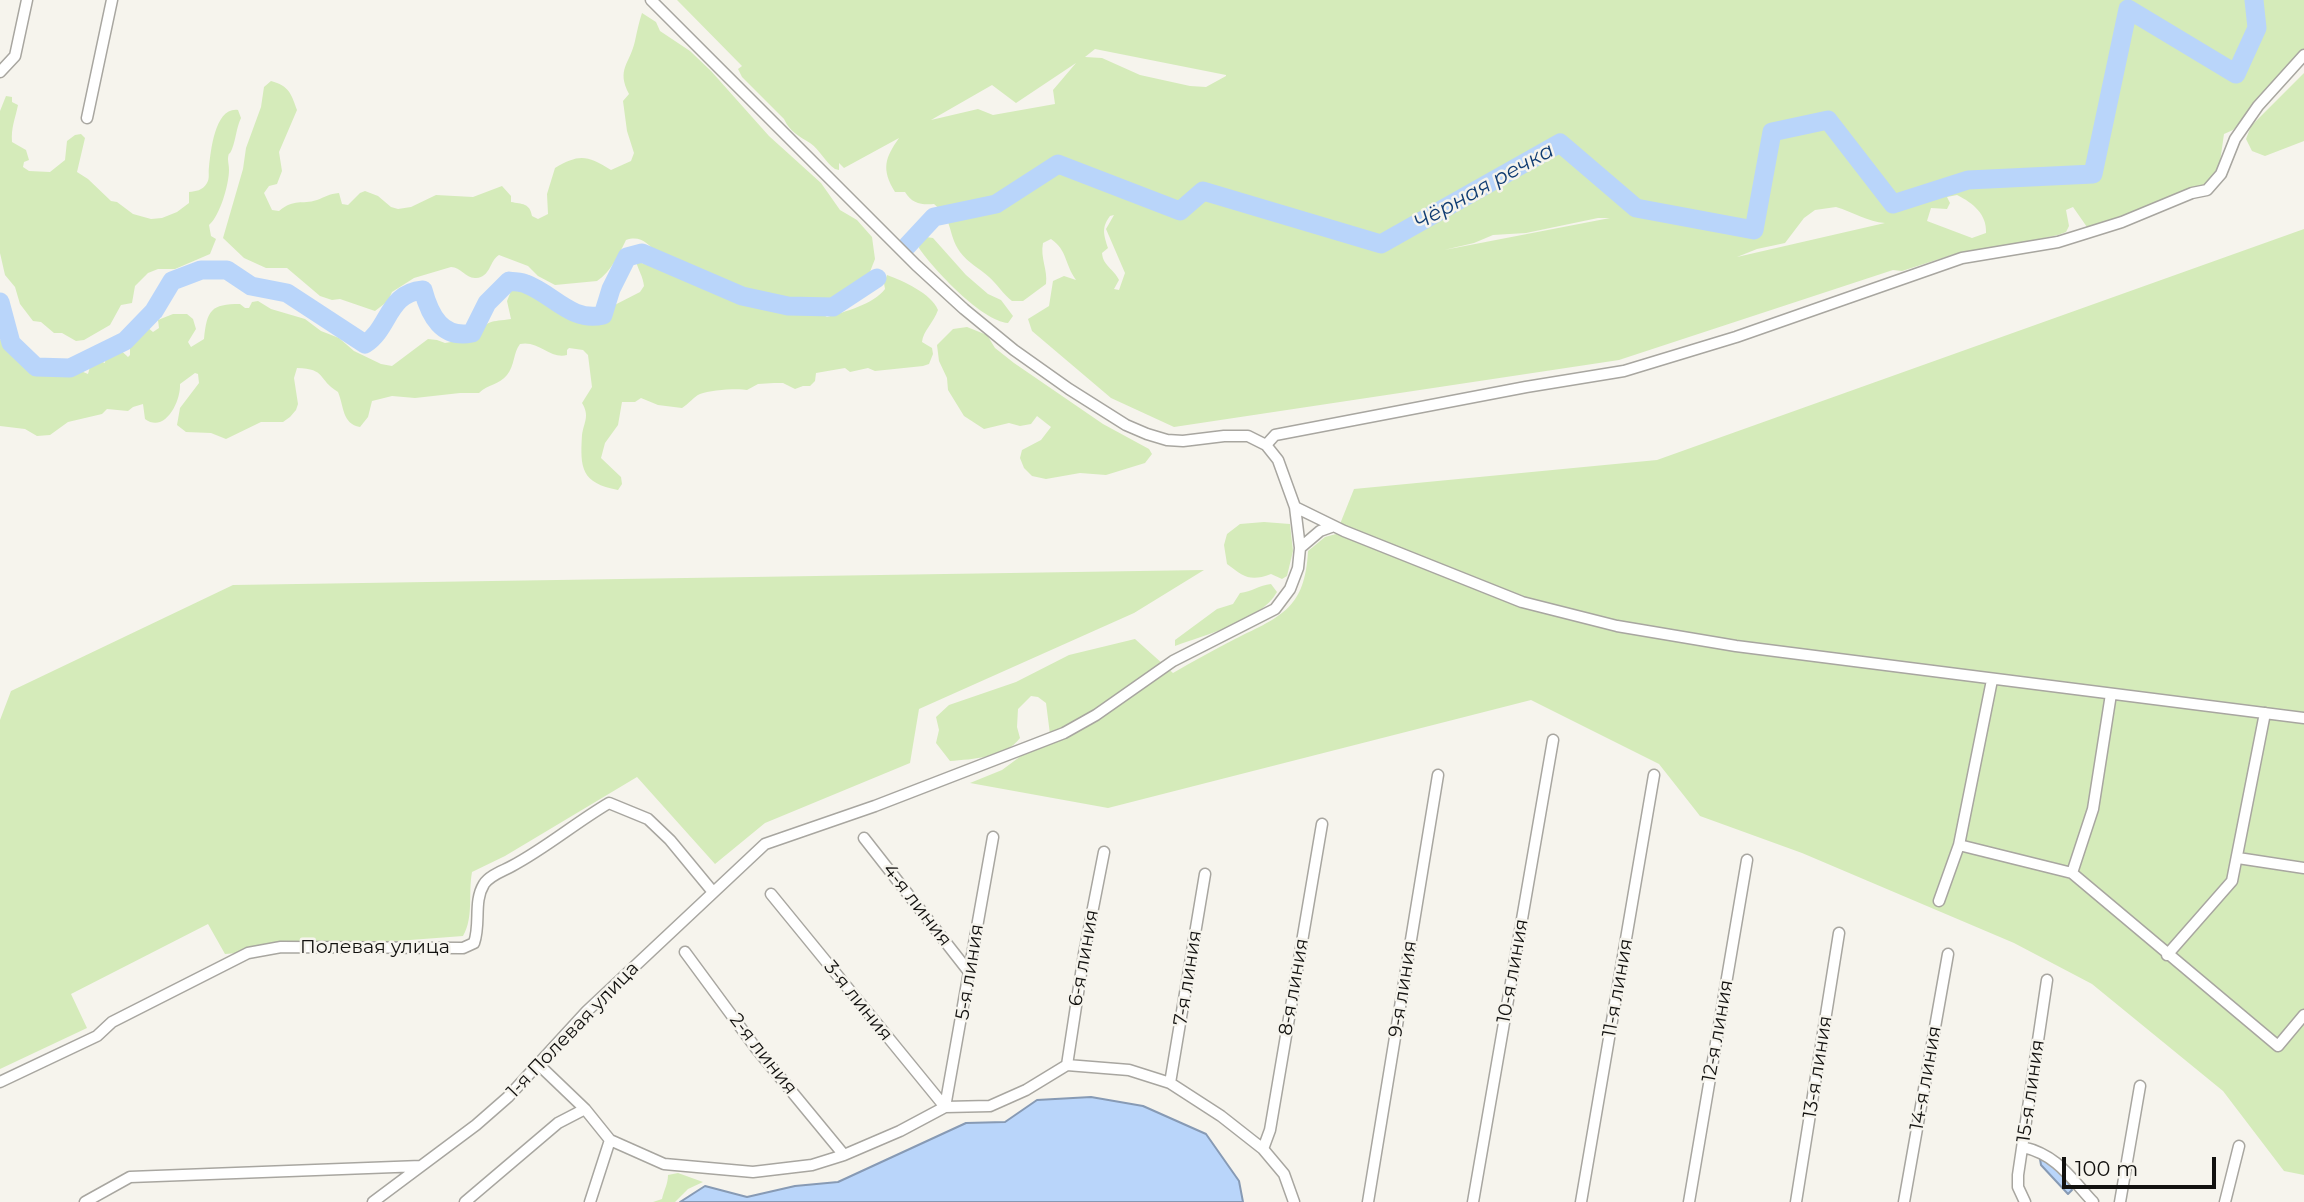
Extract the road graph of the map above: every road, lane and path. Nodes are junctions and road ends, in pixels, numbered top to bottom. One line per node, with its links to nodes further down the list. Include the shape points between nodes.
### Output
1 (27, 0): 5 (street, via 15,56)
2 (112, 0): 6 (street)
3 (651, 0): 7 (street, via 916,265 1025,358 1147,434 1183,441 1248,436)
4 (2304, 55): 7 (street, via 2258,106 2235,139 2221,174 2207,190 2122,222 2058,242 1962,258 1624,371 1275,435)
5 (0, 72)
6 (88, 118)
7 (1266, 445): 8 (street, 1-я Полевая улица, via 1278,460)
8 (1294, 507): 9 (street); 10 (street, 1-я Полевая улица)
9 (1334, 526): 10 (street); 11 (street, via 1522,602 1617,626)
10 (1300, 548): 28 (street, 1-я Полевая улица, via 1295,580 1275,608 1182,656 1096,715 1048,740 765,844)
11 (1992, 680): 12 (street); 21 (street)
12 (2110, 694): 13 (street); 26 (street, via 2093,809)
13 (2265, 713): 14 (street); 23 (street)
14 (2304, 718)
15 (1553, 740): 57 (street, 10-я линия)
16 (1438, 775): 56 (street, 9-я линия)
17 (1654, 775): 58 (street, 11-я линия)
18 (1322, 824): 48 (street, 8-я линия)
19 (993, 837): 35 (street, 5-я линия)
20 (864, 838): 35 (street, 4-я линия)
21 (1959, 845): 26 (street); 30 (street)
22 (1104, 852): 39 (street, 6-я линия)
23 (2238, 858): 25 (street); 34 (street, via 2232,881)
24 (1747, 860): 59 (street, 12-я линия)
25 (2304, 868)
26 (2072, 873): 34 (street)
27 (1205, 874): 41 (street, 7-я линия)
28 (713, 892): 38 (street, 1-я Полевая улица); 40 (street, Полевая улица, via 648,819 608,803 484,884 477,901 474,943 463,948 281,947 248,953 112,1022 97,1037)
29 (771, 894): 43 (street, 3-я линия)
30 (1939, 901)
31 (1839, 933): 60 (street, 13-я линия)
32 (685, 951): 49 (street, 2-я линия, via 755,1047)
33 (1948, 954): 61 (street, 14-я линия)
34 (2167, 955): 37 (street, via 2278,1046)
35 (969, 972): 43 (street, 5-я линия)
36 (2047, 979): 47 (street, 15-я линия)
37 (2304, 1015)
38 (538, 1064): 44 (street); 50 (street, 1-я Полевая улица, via 476,1125)
39 (1067, 1065): 41 (street, via 1129,1070); 43 (street, via 990,1106)
40 (0, 1082)
41 (1170, 1083): 48 (street)
42 (2140, 1086): 64 (street)
43 (945, 1107): 49 (street)
44 (585, 1109): 45 (street); 53 (street, via 558,1123)
45 (610, 1140): 49 (street, via 664,1164 753,1172 812,1166); 54 (street)
46 (2239, 1146): 65 (street)
47 (2023, 1147): 62 (street, 15-я линия, via 2018,1187); 63 (street, via 2053,1158)
48 (1263, 1149): 55 (street, via 1284,1174)
49 (844, 1155)
50 (421, 1166): 51 (street, via 130,1177); 52 (street, 1-я Полевая улица)
51 (85, 1202)
52 (373, 1202)
53 (465, 1202)
54 (590, 1202)
55 (1294, 1202)
56 (1368, 1202)
57 (1473, 1202)
58 (1581, 1202)
59 (1689, 1202)
60 (1797, 1202)
61 (1904, 1202)
62 (2025, 1202)
63 (2094, 1202)
64 (2119, 1202)
65 (2225, 1202)

